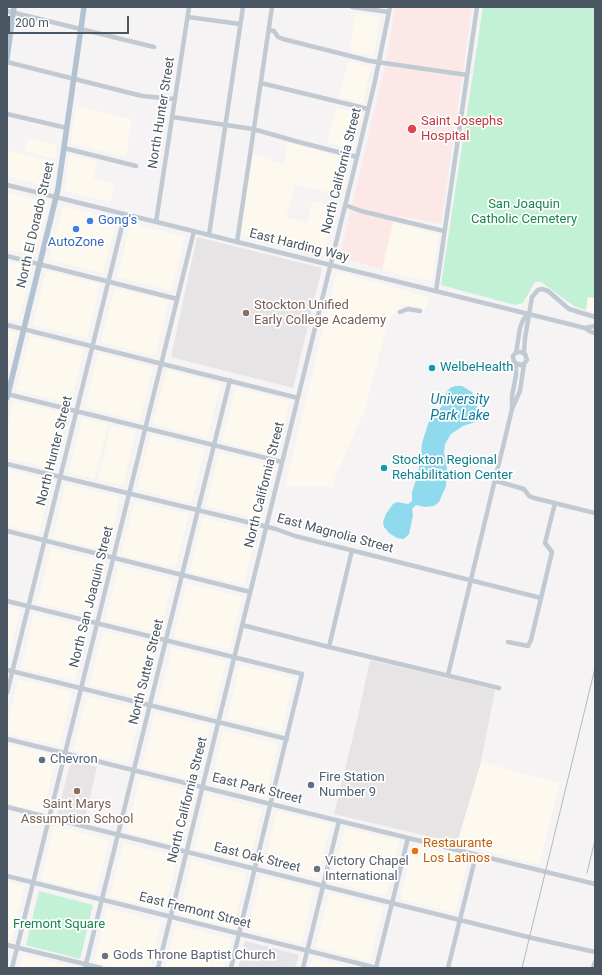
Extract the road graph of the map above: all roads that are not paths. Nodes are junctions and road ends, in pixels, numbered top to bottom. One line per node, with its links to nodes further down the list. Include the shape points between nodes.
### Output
1 (84, 7): 12 (main road, North El Dorado Street)
2 (189, 7): 10 (street, North Hunter Street)
3 (243, 7): 11 (street)
4 (272, 7): 13 (street)
5 (352, 7): 8 (street)
6 (477, 7): 18 (street)
7 (14, 10): 9 (street); 12 (street); 15 (main road)
8 (389, 10): 17 (street, North California Street)
9 (7, 11)
10 (188, 17): 11 (street); 21 (street, North Hunter Street)
11 (240, 24): 25 (street)
12 (81, 29): 14 (street); 19 (main road, North El Dorado Street)
13 (269, 30): 17 (street, via 274,31 283,40); 20 (street)
14 (154, 47)
15 (7, 58)
16 (7, 62): 19 (street)
17 (379, 63): 18 (street); 22 (street, North California Street)
18 (467, 75): 37 (street)
19 (74, 79): 21 (street, via 142,96); 26 (main road, North El Dorado Street)
20 (261, 83): 22 (street); 27 (street)
21 (175, 99): 24 (street, North Hunter Street)
22 (368, 109): 29 (street, North California Street)
23 (7, 114): 26 (street)
24 (172, 117): 25 (street); 35 (street, North Hunter Street)
25 (225, 124): 27 (street); 38 (street)
26 (67, 128): 28 (main road, North El Dorado Street)
27 (253, 129): 29 (street); 39 (street)
28 (64, 148): 30 (street); 32 (main road, North El Dorado Street)
29 (357, 157): 33 (street, North California Street)
30 (136, 166)
31 (7, 185): 32 (street, East Harding Way)
32 (56, 197): 34 (street, East Harding Way); 41 (main road, North El Dorado Street)
33 (345, 205): 37 (street); 42 (street, North California Street)
34 (125, 214): 35 (street, East Harding Way); 43 (street, North Hunter Street)
35 (156, 222): 36 (street, East Harding Way)
36 (194, 231): 38 (street, East Harding Way); 45 (street, North San Joaquin Street)
37 (444, 231): 44 (street)
38 (209, 235): 39 (street, East Harding Way)
39 (237, 242): 42 (street, East Harding Way)
40 (7, 256): 41 (street)
41 (39, 264): 43 (street); 53 (main road, North El Dorado Street)
42 (330, 265): 44 (street, East Harding Way); 63 (street, North California Street)
43 (108, 281): 45 (street); 55 (street, North Hunter Street)
44 (436, 291): 48 (street, East Harding Way)
45 (177, 298): 58 (street, North San Joaquin Street)
46 (420, 311): 47 (street, via 408,309)
47 (400, 312)
48 (529, 313): 49 (street, via 533,295 542,289 548,291 569,310); 52 (street, East Harding Way); 56 (street, via 520,328); 57 (street)
49 (595, 317)
50 (7, 325): 53 (street)
51 (595, 326): 52 (street, East Harding Way)
52 (585, 328): 54 (street, East Harding Way)
53 (24, 329): 55 (street); 62 (main road, North El Dorado Street)
54 (595, 333)
55 (92, 346): 58 (street); 65 (street, North Hunter Street)
56 (516, 353): 57 (street); 59 (street, via 513,358)
57 (524, 353): 60 (street, via 527,358)
58 (161, 364): 61 (street); 66 (street, North San Joaquin Street)
59 (516, 364): 60 (street); 64 (street)
60 (524, 364): 64 (street, via 520,391)
61 (230, 380): 63 (street); 67 (street, North Sutter Street)
62 (7, 395): 65 (street)
63 (298, 398): 68 (street, North California Street)
64 (512, 409): 71 (street)
65 (76, 411): 66 (street); 70 (street, North Hunter Street)
66 (145, 428): 67 (street); 72 (street, North San Joaquin Street)
67 (214, 445): 68 (street); 74 (street, North Sutter Street)
68 (282, 462): 76 (street, North California Street)
69 (7, 464): 70 (street, East Magnolia Street)
70 (60, 477): 72 (street, East Magnolia Street); 78 (street, North Hunter Street)
71 (496, 481): 73 (street, via 524,489 530,497); 82 (street)
72 (129, 494): 74 (street, East Magnolia Street); 80 (street, North San Joaquin Street)
73 (554, 503): 75 (street); 84 (street, via 545,543 552,552)
74 (198, 510): 76 (street, East Magnolia Street); 81 (street, North Sutter Street)
75 (595, 513)
76 (266, 527): 79 (street, East Magnolia Street); 83 (street, North California Street)
77 (7, 531): 78 (street)
78 (45, 541): 80 (street); 86 (street, North Hunter Street)
79 (352, 550): 82 (street, East Magnolia Street); 91 (street)
80 (113, 558): 81 (street); 87 (street, North San Joaquin Street)
81 (182, 574): 83 (street); 89 (street, North Sutter Street)
82 (471, 580): 84 (street, East Magnolia Street); 95 (street)
83 (250, 592): 88 (street, North California Street)
84 (541, 598): 90 (street, via 528,646)
85 (7, 601): 86 (street)
86 (29, 606): 87 (street); 94 (street, North Hunter Street)
87 (97, 623): 89 (street); 96 (street, North San Joaquin Street)
88 (242, 625): 91 (street); 92 (street, North California Street)
89 (166, 640): 92 (street); 99 (street, North Sutter Street)
90 (508, 642)
91 (329, 647): 95 (street)
92 (234, 657): 100 (street, North California Street); 102 (street, via 302,674)
93 (7, 670): 94 (street)
94 (12, 671): 96 (street); 98 (street, North Hunter Street)
95 (448, 676): 97 (street)
96 (81, 688): 99 (street); 103 (street, North San Joaquin Street)
97 (499, 688)
98 (7, 693)
99 (150, 705): 100 (street); 104 (street, North Sutter Street)
100 (218, 722): 102 (street); 105 (street, North California Street)
101 (7, 739): 103 (street, East Park Street)
102 (287, 739): 106 (street)
103 (65, 753): 104 (street, East Park Street); 108 (street, North San Joaquin Street)
104 (134, 770): 105 (street, East Park Street); 110 (street, North Sutter Street)
105 (202, 787): 106 (street, East Park Street); 112 (street, North California Street)
106 (271, 804): 109 (street, East Park Street); 114 (street)
107 (7, 807): 108 (street, East Oak Street)
108 (49, 818): 110 (street, East Oak Street); 116 (street, North San Joaquin Street)
109 (339, 821): 111 (street, East Park Street); 118 (street)
110 (118, 835): 112 (street, East Oak Street); 119 (street, North Sutter Street)
111 (408, 838): 113 (street, East Park Street); 120 (street)
112 (186, 852): 114 (street, East Oak Street); 121 (street, North California Street)
113 (476, 855): 117 (street, East Park Street); 122 (street)
114 (255, 869): 118 (street, East Oak Street); 123 (street)
115 (7, 876): 116 (street, East Fremont Street)
116 (33, 883): 119 (street, East Fremont Street); 125 (street, North San Joaquin Street)
117 (595, 884)
118 (323, 885): 120 (street, East Oak Street); 126 (street)
119 (102, 900): 121 (street, East Fremont Street); 129 (street, North Sutter Street)
120 (392, 903): 122 (street, East Oak Street); 135 (street)
121 (170, 917): 123 (street, East Fremont Street); 132 (street, North California Street)
122 (460, 920): 127 (street, East Oak Street); 136 (street)
123 (239, 934): 126 (street, East Fremont Street); 133 (street)
124 (7, 944): 125 (street)
125 (17, 947): 129 (street); 130 (street, North San Joaquin Street)
126 (308, 951): 134 (street); 135 (street, East Fremont Street)
127 (595, 952)
128 (595, 962): 137 (street)
129 (85, 966): 131 (street)
130 (12, 968)
131 (101, 968)
132 (158, 968)
133 (231, 968)
134 (303, 968)
135 (376, 968)
136 (448, 968)
137 (593, 968)

